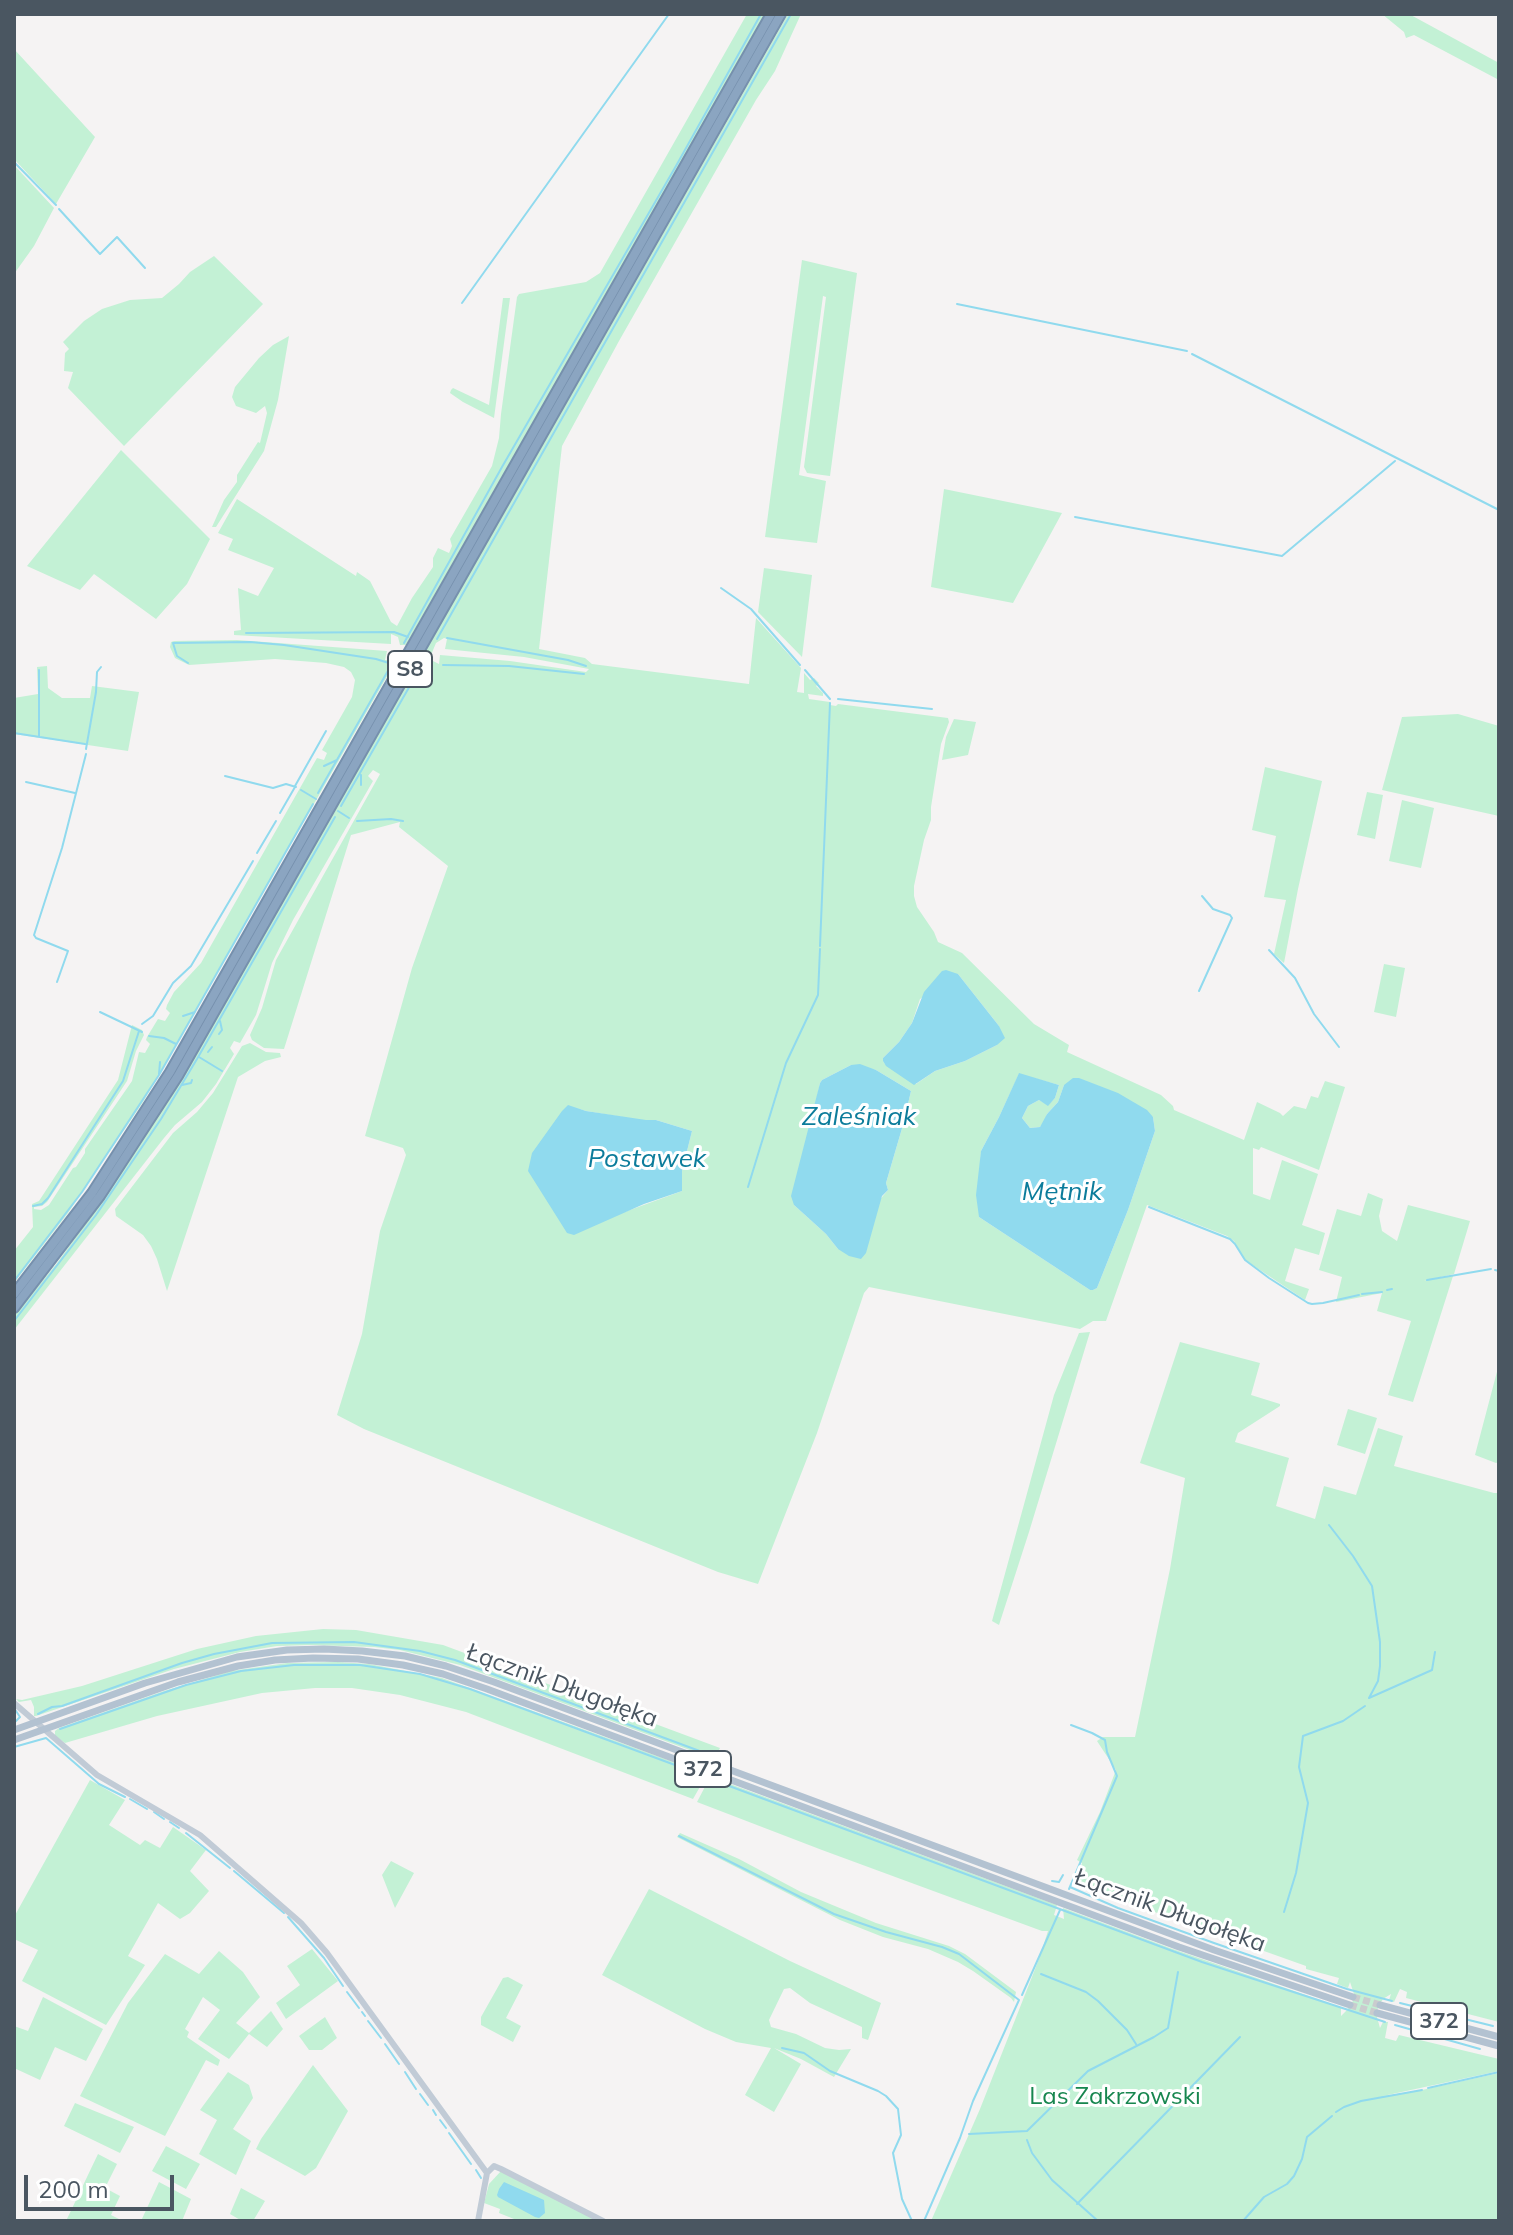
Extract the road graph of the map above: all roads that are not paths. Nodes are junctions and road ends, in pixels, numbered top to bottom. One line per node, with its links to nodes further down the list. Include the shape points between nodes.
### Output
1 (771, 14): 3 (highway, S8, via 170,1072 92,1193)
2 (781, 14): 4 (highway, S8, via 178,1076 100,1196)
3 (14, 1294)
4 (14, 1308)
5 (14, 1703): 6 (street)
6 (35, 1722): 7 (street); 7 (main road, Łącznik Długołęka / 372, via 237,1657 337,1649 420,1659 1352,2001 1179,1947 487,1689 417,1668 331,1658 248,1664 178,1682); 8 (main road, Łącznik Długołęka / 372)
7 (44, 1729): 9 (main road, Łącznik Długołęka / 372); 12 (street, via 97,1775 200,1835 301,1923)
8 (14, 1730)
9 (14, 1740)
10 (1499, 2037): 11 (main road, 372, via 1378,2009)
11 (1499, 2046)
12 (487, 2173): 13 (street); 14 (street, via 494,2166)
13 (478, 2221)
14 (603, 2221)

